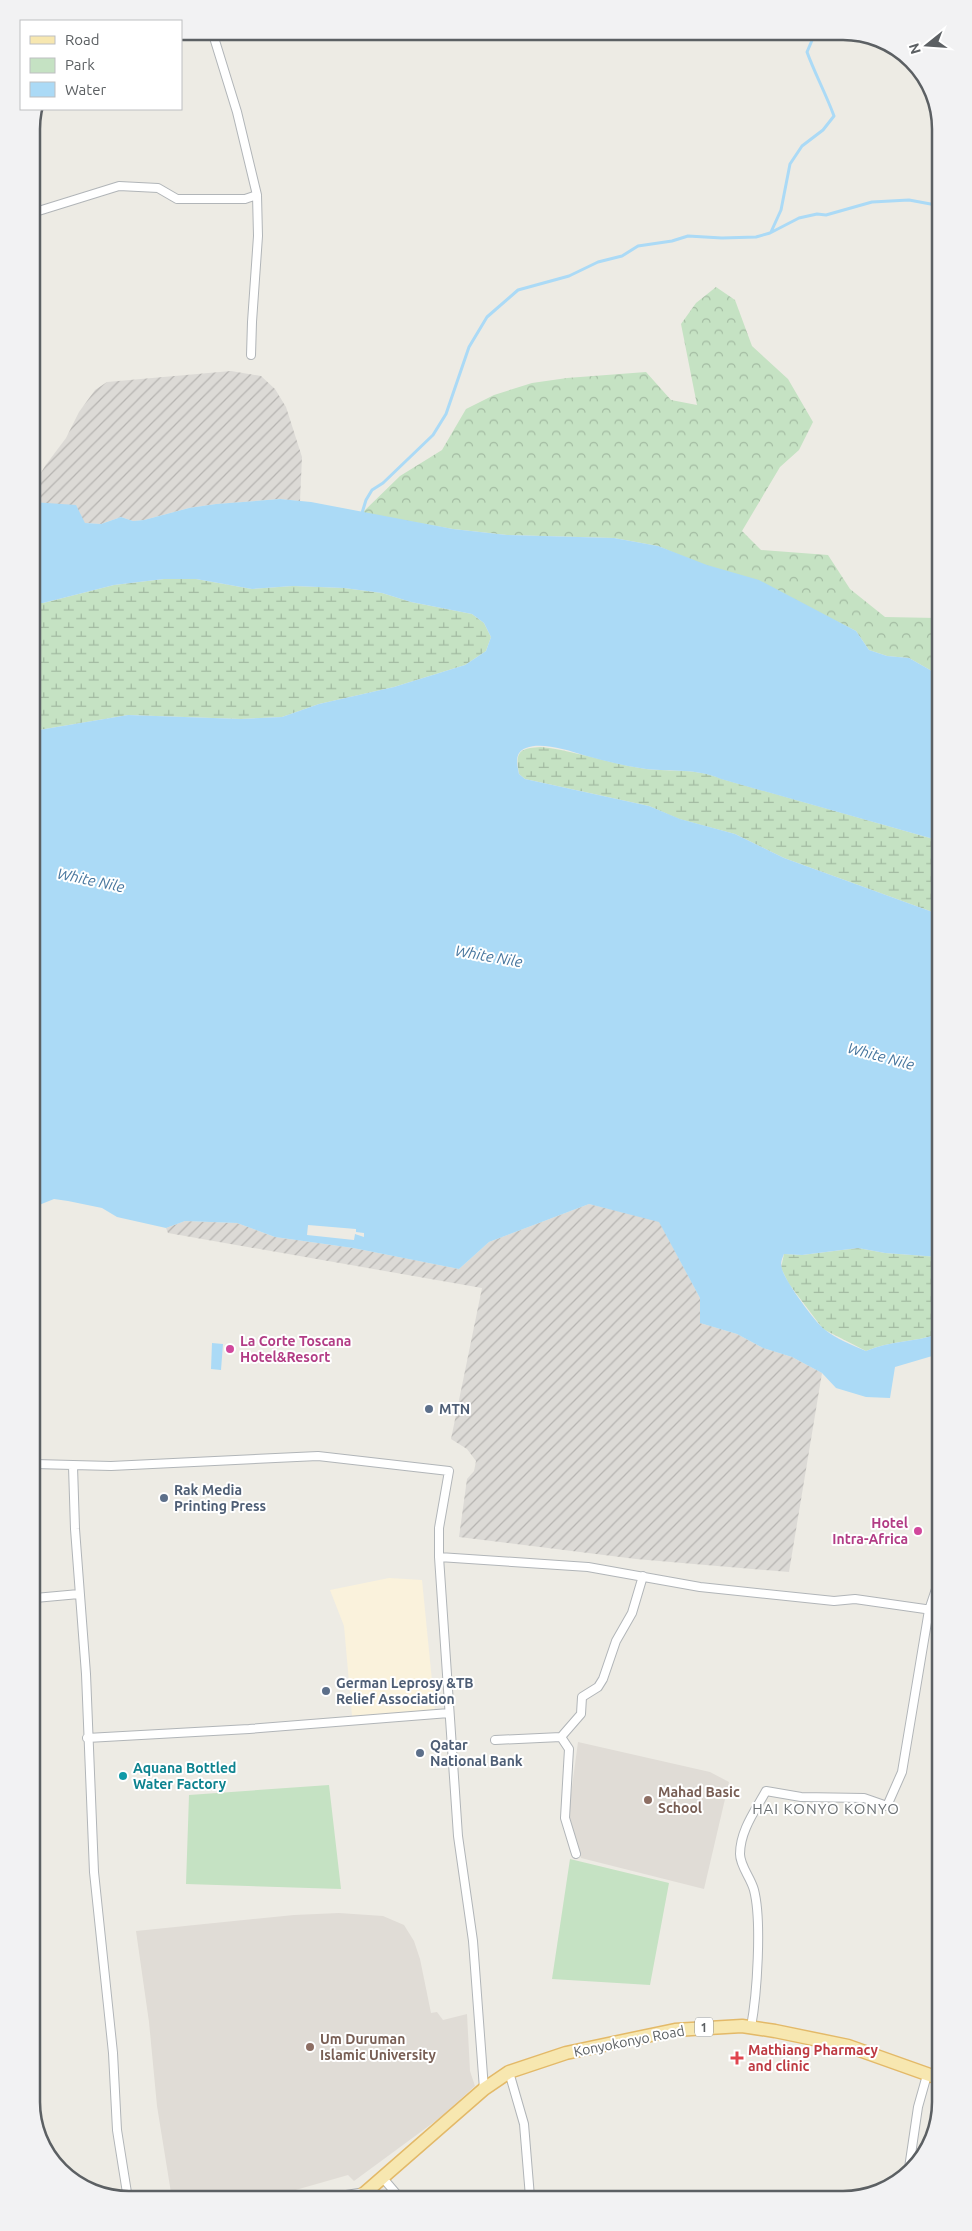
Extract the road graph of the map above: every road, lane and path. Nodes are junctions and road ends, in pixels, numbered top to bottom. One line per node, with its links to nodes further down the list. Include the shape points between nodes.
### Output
1 (215, 40): 2 (street, via 237,112)
2 (256, 195): 3 (street, via 245,199 177,199 158,188 119,186); 4 (street, via 258,236)
3 (40, 211)
4 (251, 355)
5 (40, 1464): 6 (street)
6 (73, 1466): 7 (street, via 318,1456 449,1471 439,1528); 9 (street)
7 (439, 1557): 8 (street, via 579,1566); 14 (street)
8 (643, 1576): 12 (street, via 700,1587 834,1601 855,1599); 15 (street, via 632,1613 616,1641 603,1679 582,1697 581,1714)
9 (79, 1594): 10 (street); 16 (street, via 86,1674)
10 (40, 1598)
11 (932, 1601): 12 (street)
12 (929, 1610): 13 (street); 19 (street, via 902,1772 887,1806 864,1798 801,1797 766,1791 744,1830 740,1856 754,1890 757,1920 756,1976)
13 (932, 1610)
14 (449, 1713): 16 (street, via 249,1730); 23 (street, via 458,1836 473,1941)
15 (561, 1737): 17 (street); 18 (street, via 569,1749 565,1818)
16 (87, 1738): 26 (street, via 94,1872 114,2053 117,2130)
17 (495, 1740)
18 (576, 1854)
19 (750, 2027): 20 (main road, Konyokonyo Road / 1, via 675,2030 566,2053); 21 (main road, Konyokonyo Road / 1, via 848,2046)
20 (509, 2072): 23 (main road, Konyokonyo Road / 1); 29 (street, via 524,2124)
21 (927, 2075): 22 (main road, Konyokonyo Road / 1); 24 (street, via 918,2107)
22 (932, 2076)
23 (484, 2090): 25 (main road, Konyokonyo Road / 1)
24 (911, 2159)
25 (382, 2177): 27 (main road, Konyokonyo Road / 1); 28 (street)
26 (127, 2191)
27 (366, 2191)
28 (394, 2191)
29 (530, 2191)

